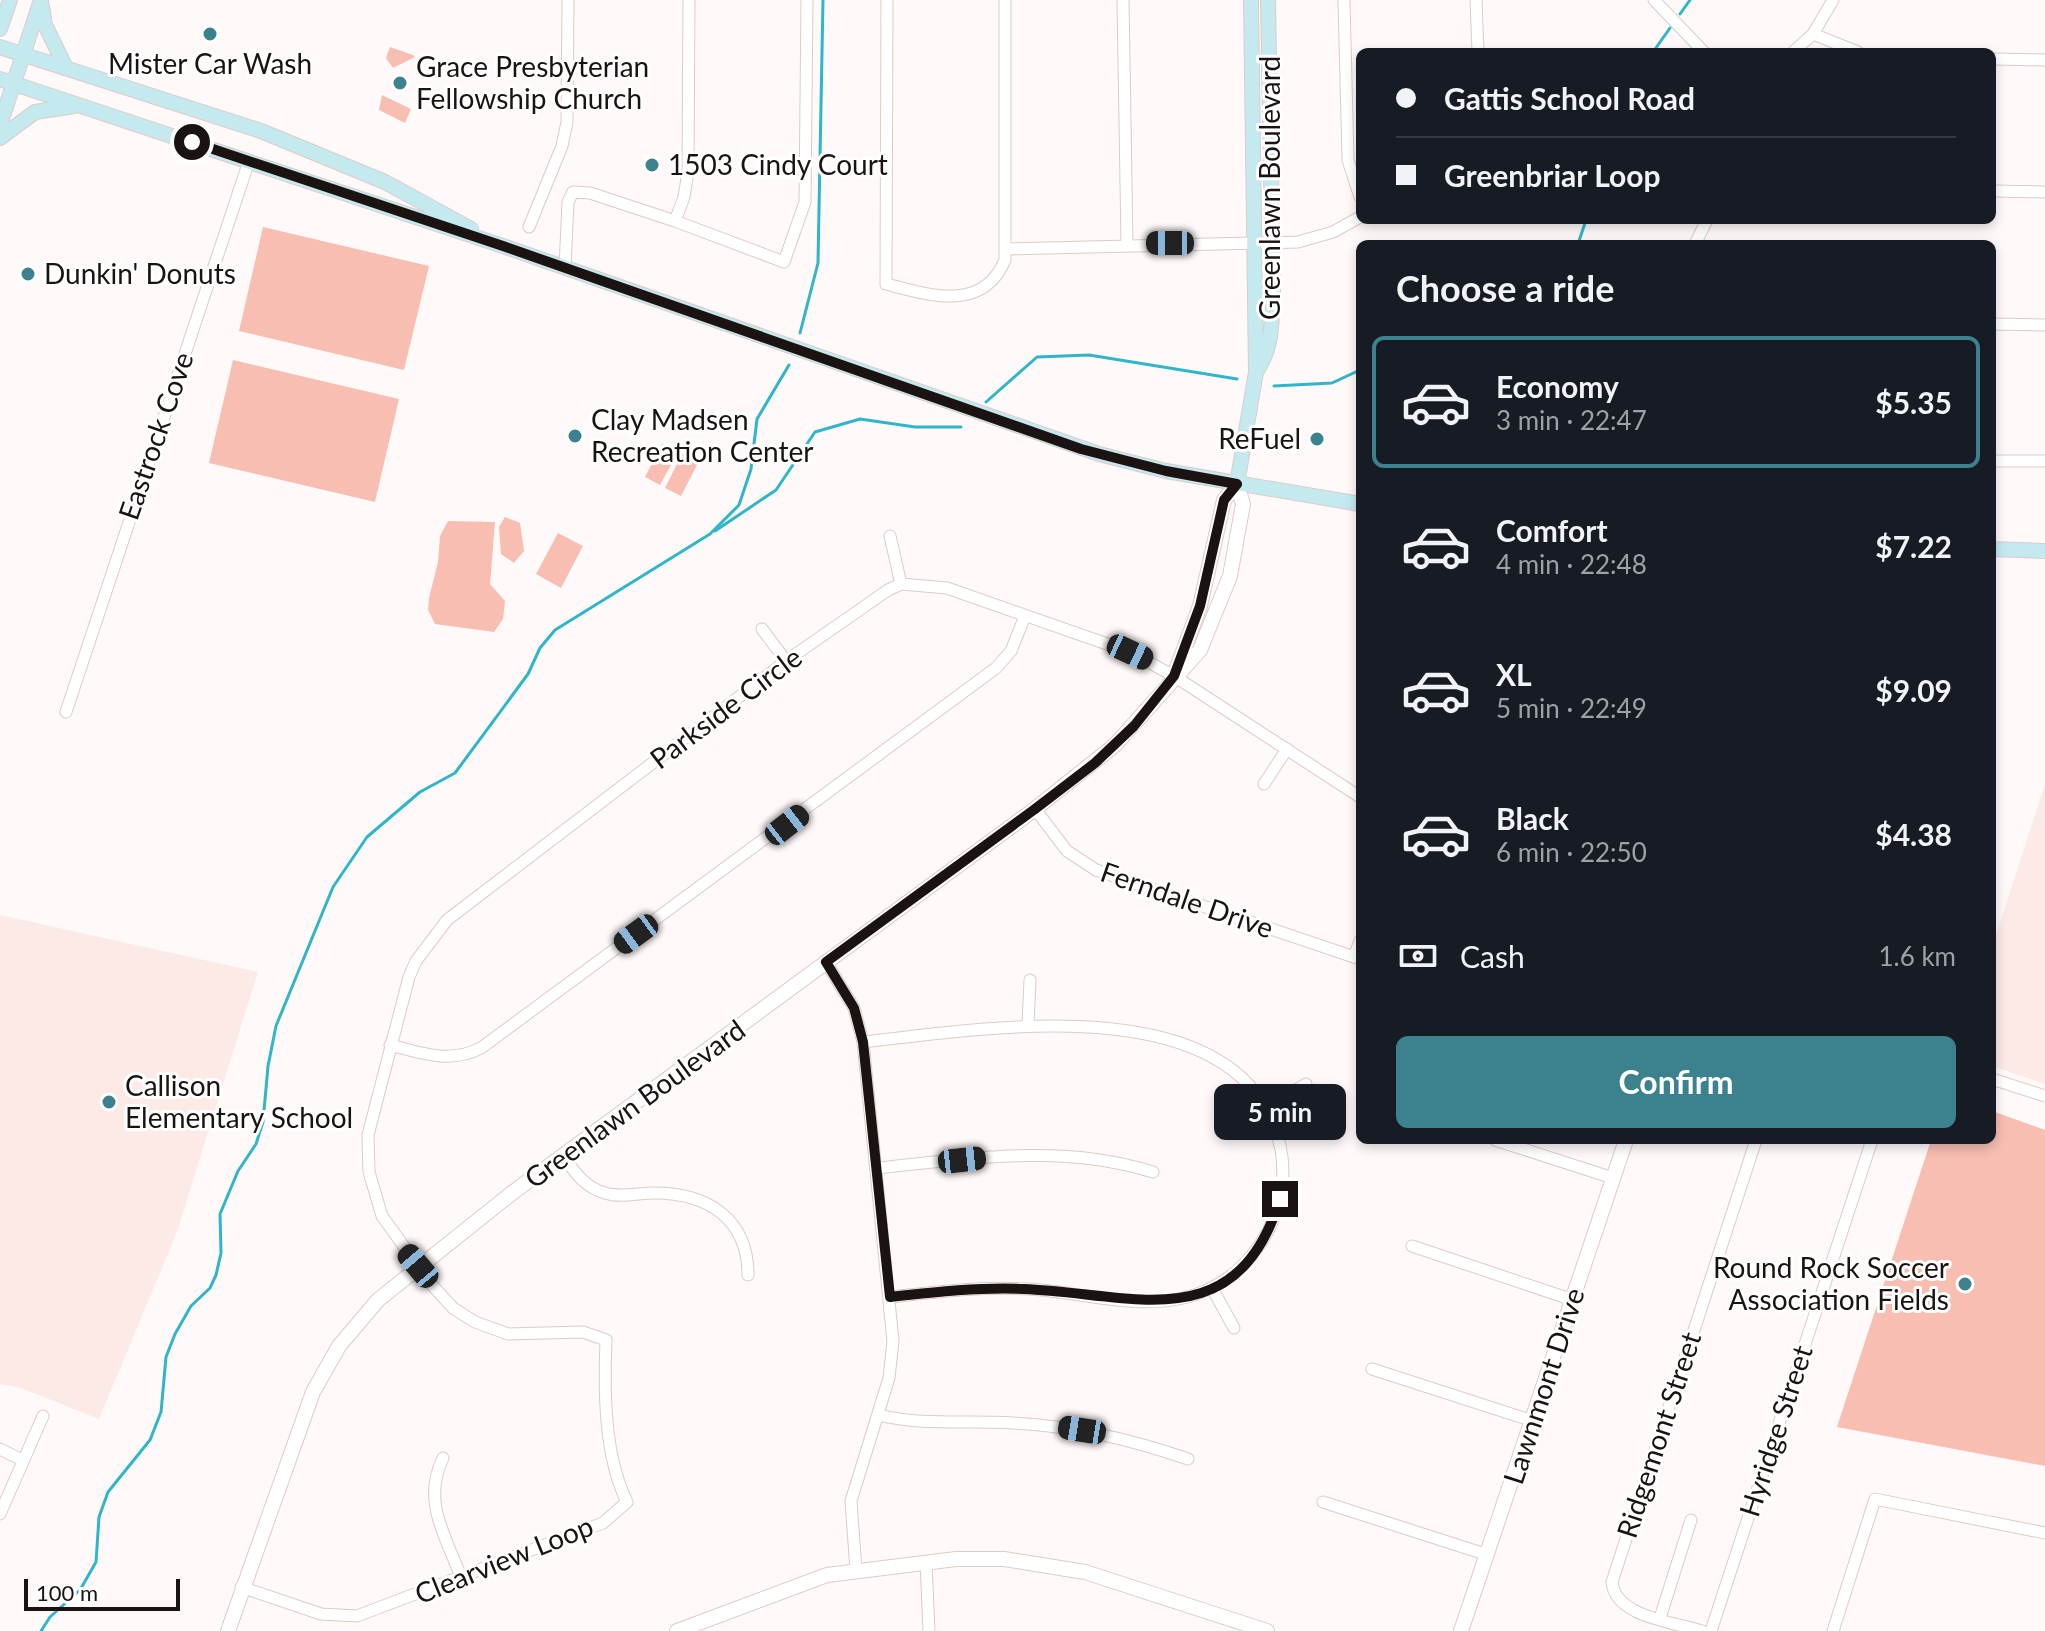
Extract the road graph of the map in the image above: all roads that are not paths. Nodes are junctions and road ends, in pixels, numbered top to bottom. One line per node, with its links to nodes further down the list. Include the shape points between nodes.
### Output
1 (10, 0): 15 (main road); 16 (main road)
2 (41, 0): 23 (main road); 26 (main road, via 45,25)
3 (568, 0): 37 (street, via 567,122)
4 (689, 0): 36 (street, via 688,172)
5 (807, 0): 36 (street, via 805,202 784,262)
6 (887, 0): 42 (street, via 886,284 941,297 968,295 994,281)
7 (1005, 0): 42 (street)
8 (1123, 0): 40 (street)
9 (1251, 0): 38 (main road, Greenlawn Boulevard)
10 (1268, 0): 39 (main road, Greenlawn Boulevard)
11 (1344, 0): 32 (street, via 1348,160)
12 (1476, 0): 19 (street)
13 (1654, 0): 20 (street)
14 (1833, 0): 17 (street)
15 (0, 6)
16 (0, 29)
17 (1813, 34): 21 (street); 22 (street)
18 (0, 47): 23 (main road)
19 (1478, 48)
20 (1700, 48)
21 (1797, 48)
22 (1848, 48)
23 (23, 54): 26 (main road); 27 (main road)
24 (1996, 59): 25 (street)
25 (2045, 60)
26 (66, 68): 41 (main road, via 331,158)
27 (7, 81): 28 (main road); 29 (main road)
28 (82, 106): 30 (main road, via 35,112); 31 (main road)
29 (0, 125)
30 (0, 138)
31 (249, 161): 41 (main road); 59 (street, Eastrock Cove)
32 (1356, 185)
33 (1996, 191): 34 (street)
34 (2045, 192)
35 (1356, 219): 39 (street, via 1316,239)
36 (675, 221): 43 (street, via 573,192)
37 (529, 227)
38 (1255, 243): 39 (street); 40 (street); 46 (main road, Greenlawn Boulevard)
39 (1273, 243): 46 (main road, Greenlawn Boulevard, via 1270,336 1266,359)
40 (1127, 244): 42 (street)
41 (503, 246): 43 (main road)
42 (1007, 249)
43 (565, 268): 49 (main road, via 1099,454)
44 (1996, 324): 45 (street)
45 (2045, 325)
46 (1256, 372): 49 (main road, Greenlawn Boulevard)
47 (1996, 461): 48 (street)
48 (2045, 461)
49 (1237, 484): 50 (main road); 58 (street, Greenlawn Boulevard, via 1224,500 1200,606); 58 (street, Greenlawn Boulevard, via 1243,504 1226,590 1200,650)
50 (1356, 503)
51 (890, 536): 54 (street)
52 (1996, 549): 53 (main road)
53 (2045, 551)
54 (901, 584): 55 (street, via 947,588); 57 (street, Parkside Circle)
55 (1025, 616): 58 (street, via 1130,652); 69 (street, via 1011,651 996,668 481,1048 440,1057)
56 (762, 629): 57 (street)
57 (786, 661): 69 (street, Parkside Circle, via 447,920 409,977)
58 (1174, 676): 60 (street); 63 (street, Greenlawn Boulevard, via 1115,745)
59 (66, 712)
60 (1287, 749): 61 (street); 62 (street)
61 (1264, 784)
62 (1356, 794)
63 (1035, 809): 64 (street, Ferndale Drive, via 1067,851 1096,870); 65 (street, Greenlawn Boulevard)
64 (1356, 958)
65 (826, 962): 68 (street, via 854,1008); 78 (street, Greenlawn Boulevard)
66 (1030, 980): 67 (street)
67 (1028, 1025): 68 (street); 73 (street, via 1143,1035 1193,1049 1239,1074)
68 (863, 1042): 79 (street)
69 (390, 1045): 83 (street, Parkside Circle, via 370,1116 369,1172 382,1216)
70 (1996, 1080): 72 (street)
71 (1306, 1084): 73 (street)
72 (2045, 1096)
73 (1267, 1108): 85 (street, via 1283,1162 1280,1199 1256,1249)
74 (1507, 1144): 81 (street)
75 (1625, 1144): 81 (street, Lawnmont Drive)
76 (1755, 1144): 106 (street, Ridgemont Street, via 1614,1573 1615,1595 1627,1607)
77 (1871, 1144): 113 (street, Hyridge Street)
78 (564, 1157): 83 (street, Greenlawn Boulevard); 84 (street, via 580,1179 604,1193 682,1196 731,1218 746,1247)
79 (876, 1168): 80 (street, via 1046,1153 1101,1158); 86 (street)
80 (1153, 1172)
81 (1613, 1178): 87 (street, Lawnmont Drive)
82 (1412, 1246): 87 (street)
83 (418, 1266): 104 (street, Clearview Loop, via 453,1308 494,1330 524,1336 583,1332 606,1340 614,1476 627,1502 603,1523); 105 (street, Greenlawn Boulevard, via 370,1308 325,1369)
84 (748, 1275)
85 (1212, 1288): 86 (street, via 1159,1302 1025,1289); 88 (street)
86 (890, 1297): 90 (street, via 892,1359)
87 (1573, 1300): 92 (street, Lawnmont Drive)
88 (1234, 1328)
89 (1372, 1369): 92 (street)
90 (878, 1415): 95 (street, via 907,1422 1060,1427 1105,1434); 103 (street, via 851,1501)
91 (43, 1416): 96 (street)
92 (1533, 1421): 101 (street, Lawnmont Drive)
93 (0, 1449): 96 (street)
94 (443, 1458): 104 (street, via 433,1478 434,1504)
95 (1188, 1459)
96 (22, 1460): 98 (street)
97 (1323, 1502): 101 (street)
98 (0, 1514)
99 (1691, 1520): 106 (street)
100 (2045, 1533): 114 (street, via 1875,1499)
101 (1488, 1555): 111 (street, Lawnmont Drive)
102 (926, 1562): 103 (street); 109 (street); 110 (street, via 1004,1559 1058,1566)
103 (856, 1570): 108 (street, via 794,1585)
104 (461, 1577): 105 (street, Clearview Loop, via 372,1613 343,1617)
105 (241, 1587): 107 (street, Greenlawn Boulevard)
106 (1660, 1618): 112 (street)
107 (228, 1631)
108 (677, 1631)
109 (929, 1631)
110 (1267, 1631)
111 (1461, 1631)
112 (1702, 1631)
113 (1711, 1631)
114 (1833, 1631)

